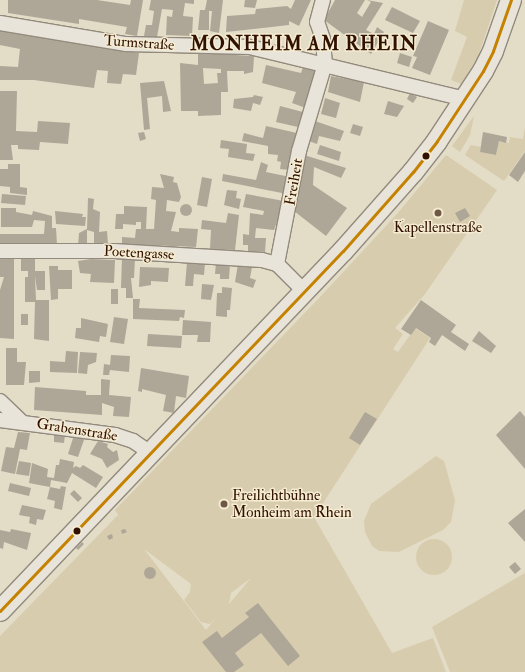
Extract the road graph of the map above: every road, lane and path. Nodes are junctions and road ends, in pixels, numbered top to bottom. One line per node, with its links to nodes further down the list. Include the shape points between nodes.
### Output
1 (323, 0): 4 (street, via 317,15 326,52)
2 (511, 0): 5 (street, via 493,51)
3 (0, 23): 4 (street, Turmstraße, via 126,44 250,47)
4 (325, 64): 5 (street, Turmstraße); 7 (street, Freiheit, via 307,120)
5 (465, 99): 8 (street, via 413,172)
6 (0, 251): 7 (street, Poetengasse, via 114,251 262,260)
7 (277, 264): 8 (street)
8 (304, 291): 12 (street)
9 (0, 401): 11 (street, Grabenstraße)
10 (0, 420): 11 (street, Grabenstraße)
11 (22, 422): 12 (street, Grabenstraße, via 115,435 133,441)
12 (151, 453): 13 (street)
13 (0, 611)

